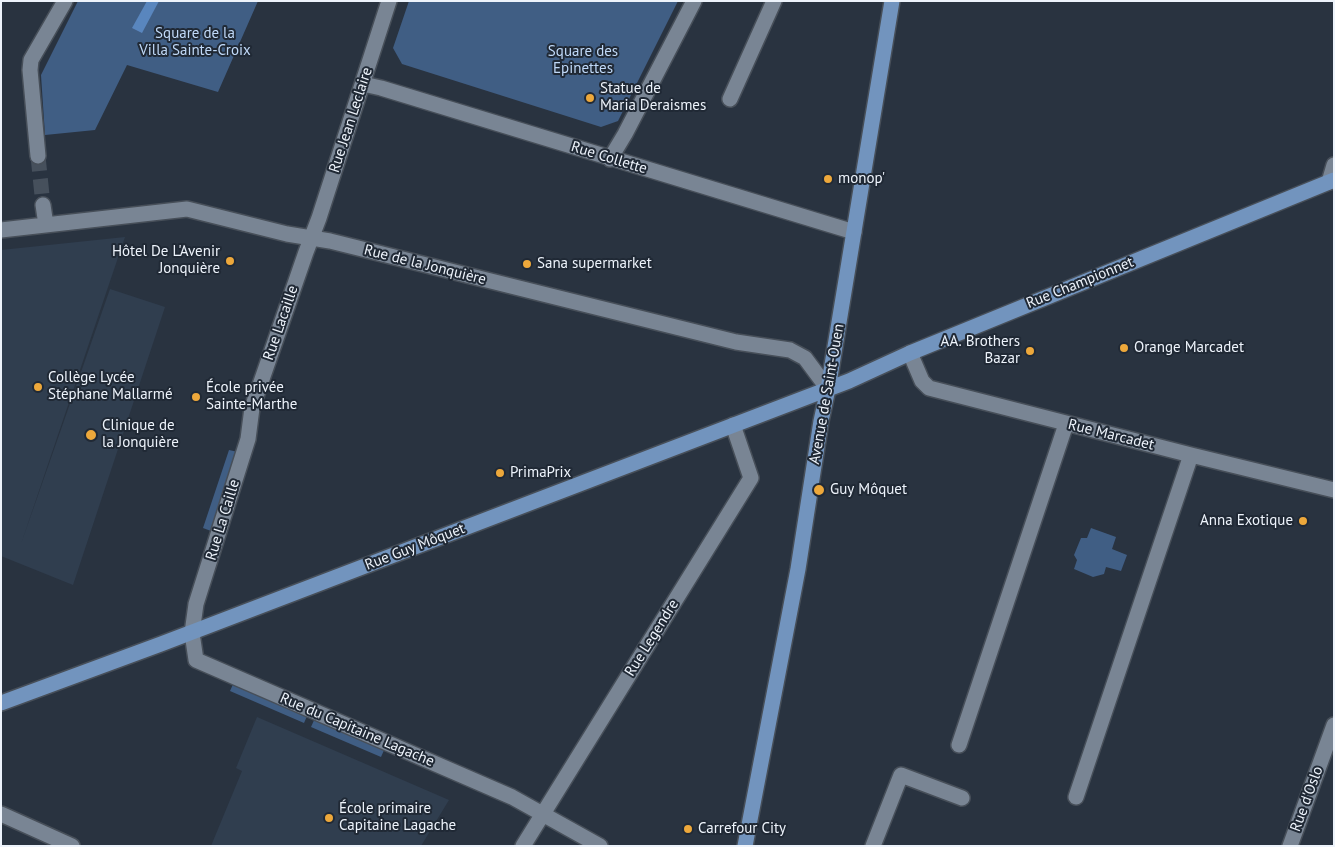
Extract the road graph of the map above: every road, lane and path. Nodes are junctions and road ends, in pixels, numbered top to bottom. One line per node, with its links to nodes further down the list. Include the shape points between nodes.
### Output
1 (65, 1): 8 (street, via 31,60)
2 (389, 1): 6 (street, Rue Jean Leclaire)
3 (694, 1): 9 (street)
4 (774, 1): 7 (street)
5 (892, 1): 15 (main road, Avenue de Saint-Ouen)
6 (363, 84): 9 (street, Rue Collette); 16 (street, Rue Jean Leclaire)
7 (730, 99)
8 (38, 156)
9 (610, 158): 15 (street, Rue Collette)
10 (1334, 165): 11 (street)
11 (1331, 181): 17 (main road, Rue Championnet)
12 (44, 205): 13 (street)
13 (46, 225): 14 (street, Rue de la Jonquière); 16 (street, Rue de la Jonquière, via 187,209)
14 (1, 230)
15 (854, 232): 18 (main road, Avenue de Saint-Ouen)
16 (312, 238): 18 (street, Rue de la Jonquière, via 736,342 790,350 805,358); 19 (street, Rue Lacaille)
17 (910, 353): 18 (main road, Rue Championnet); 20 (street, Rue Marcadet, via 922,381 930,388)
18 (828, 389): 21 (main road, Rue Guy Môquet); 35 (main road, Avenue de Saint-Ouen)
19 (252, 408): 24 (street, Rue La Caille, via 248,439 196,604)
20 (1066, 424): 22 (street, Rue Marcadet); 27 (street)
21 (733, 425): 24 (main road, Rue Guy Môquet); 31 (street, Rue Legendre, via 751,478)
22 (1191, 455): 23 (street, Rue Marcadet); 28 (street)
23 (1334, 490)
24 (192, 632): 25 (main road, Rue Guy Môquet); 31 (street, Rue du Capitaine Lagache, via 196,660 512,797)
25 (1, 703)
26 (1334, 725): 37 (street, Rue d'Oslo)
27 (959, 745)
28 (1076, 797)
29 (962, 798): 36 (street, via 901,775)
30 (1, 814): 32 (street)
31 (543, 815): 33 (street, Rue Legendre); 34 (street)
32 (72, 846)
33 (523, 846)
34 (600, 846)
35 (746, 846)
36 (873, 846)
37 (1290, 846)

